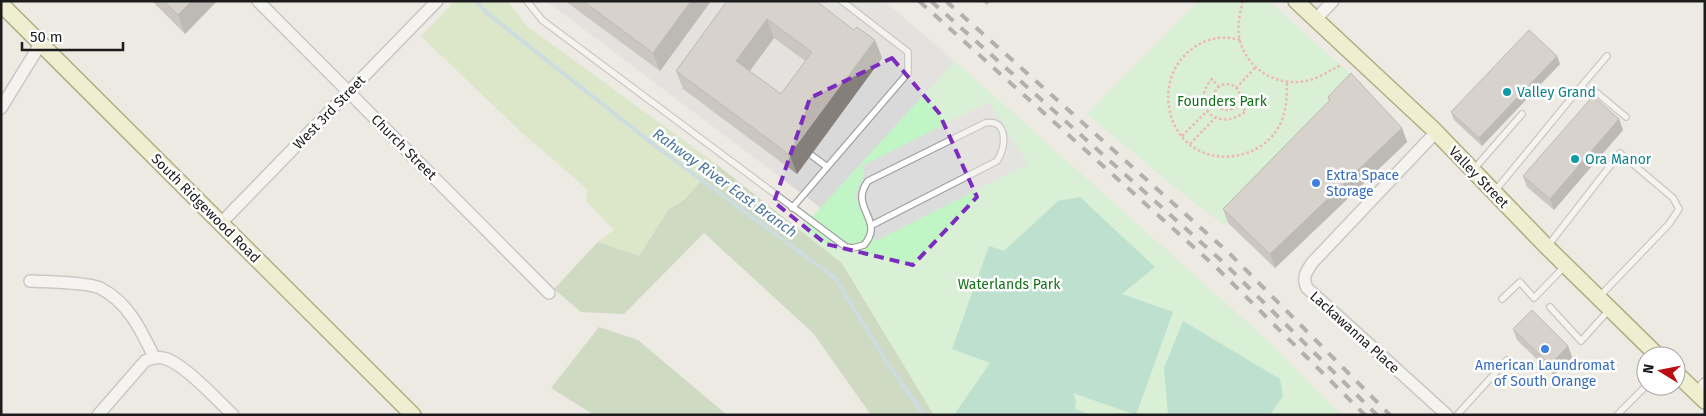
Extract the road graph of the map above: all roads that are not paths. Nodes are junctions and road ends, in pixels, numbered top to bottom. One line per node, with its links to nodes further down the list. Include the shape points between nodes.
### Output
1 (258, 1): 12 (street, Church Street)
2 (437, 1): 12 (street, West 3rd Street)
3 (527, 1): 21 (lane, via 542,20)
4 (842, 1): 18 (lane, via 908,52 908,73)
5 (1296, 1): 8 (street, Valley Street)
6 (1333, 1): 8 (street)
7 (1, 4): 9 (street, South Ridgewood Road)
8 (1315, 20): 16 (street, Valley Street)
9 (41, 43): 13 (street); 22 (street, South Ridgewood Road)
10 (1607, 56): 11 (lane)
11 (1578, 90): 15 (lane, via 1596,92); 20 (lane)
12 (349, 91): 22 (street, West 3rd Street); 27 (street, Church Street)
13 (1, 108)
14 (1522, 114): 19 (lane)
15 (1626, 117)
16 (1436, 132): 19 (street, Valley Street); 41 (street, Lackawanna Place, via 1312,263 1304,282)
17 (811, 155): 18 (lane)
18 (826, 166): 21 (lane)
19 (1473, 171): 20 (street, Valley Street)
20 (1494, 193): 24 (street, Valley Street)
21 (792, 208): 23 (lane, via 846,247 864,245)
22 (221, 223): 38 (street, South Ridgewood Road)
23 (872, 225): 23 (lane, via 861,203 862,191 868,181 985,123 999,127 1004,142 997,161)
24 (1547, 247): 25 (street, Valley Street); 28 (lane, via 1620,153 1673,198 1679,208 1670,224)
25 (1566, 265): 28 (street, Valley Street); 29 (lane, via 1534,298 1520,282)
26 (30, 281): 33 (street, via 98,287 122,304)
27 (549, 292)
28 (1599, 297): 31 (street, Valley Street)
29 (1502, 299)
30 (1550, 308): 31 (lane, via 1581,341)
31 (1610, 309): 32 (street, Valley Street)
32 (1648, 346)
33 (154, 357): 39 (street, via 144,361); 40 (street, via 164,358 187,372)
34 (1507, 360): 42 (lane)
35 (1686, 381): 36 (street)
36 (1702, 393)
37 (1636, 396): 43 (lane)
38 (411, 414)
39 (98, 415)
40 (232, 415)
41 (1447, 415)
42 (1457, 415)
43 (1617, 415)

